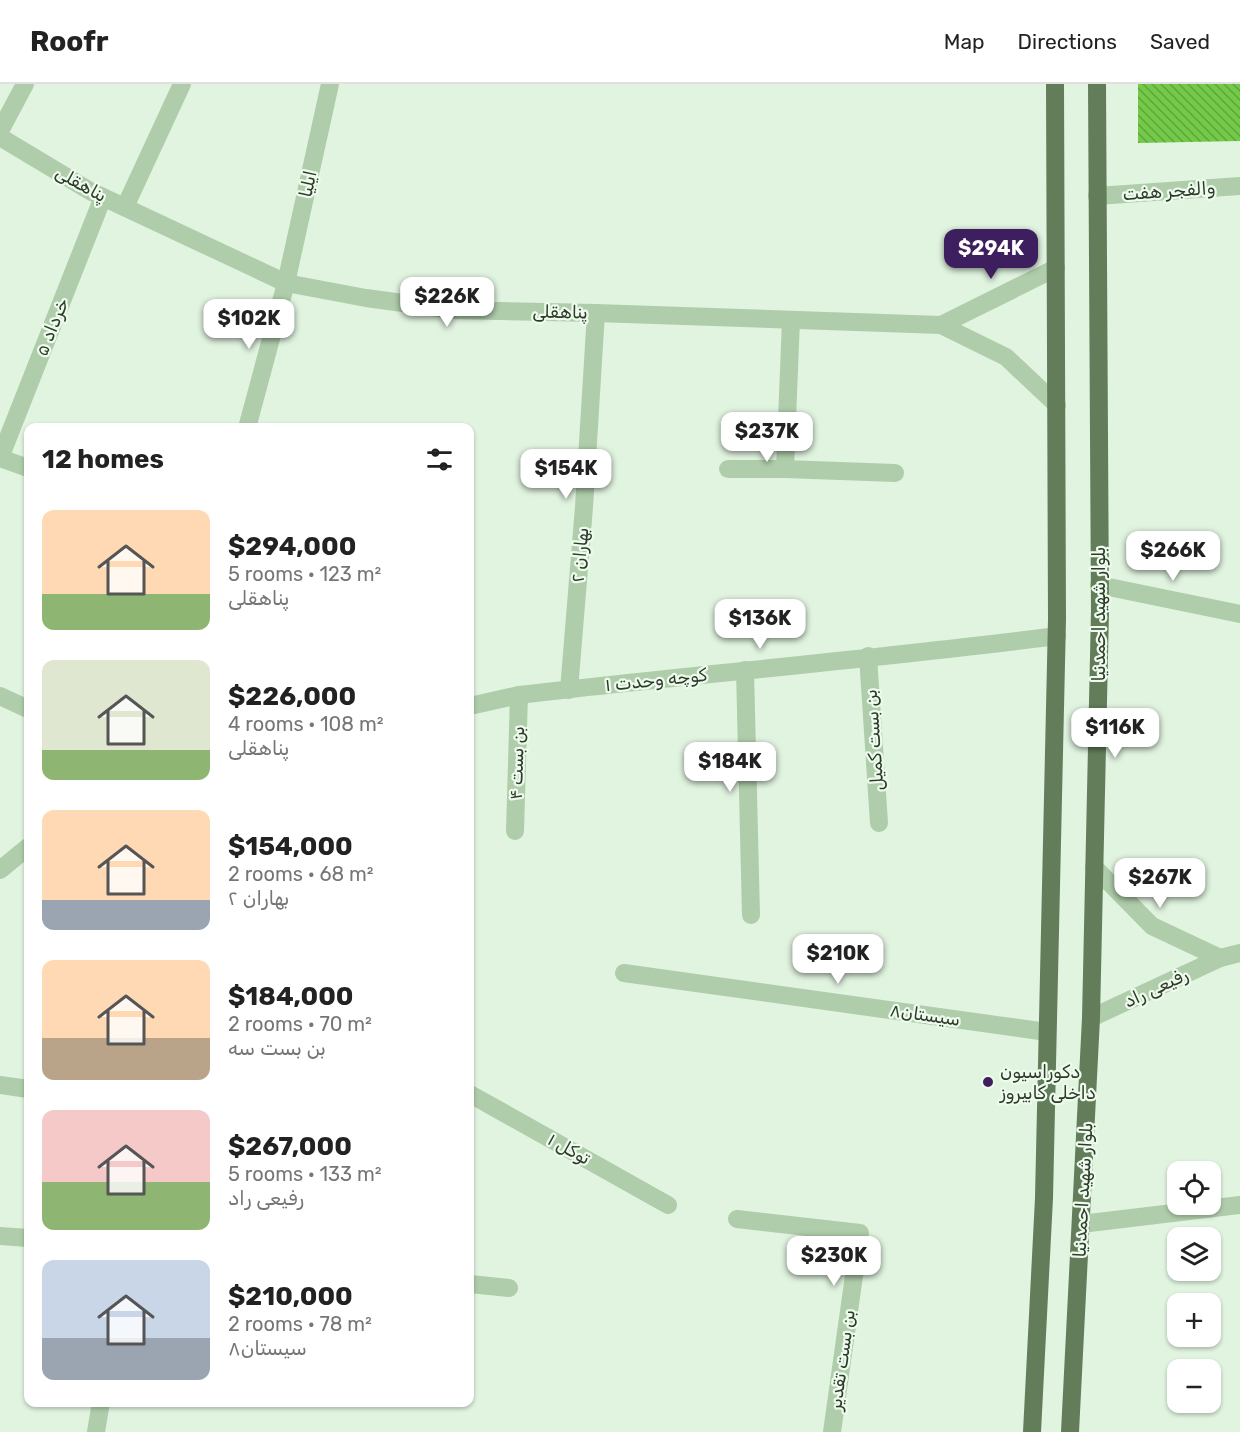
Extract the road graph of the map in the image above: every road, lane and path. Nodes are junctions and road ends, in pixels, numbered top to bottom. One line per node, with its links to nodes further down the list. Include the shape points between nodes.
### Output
1 (25, 84): 6 (street)
2 (182, 84): 11 (street)
3 (330, 84): 13 (street, ایلیا)
4 (1055, 84): 12 (main road)
5 (1097, 84): 9 (main road, بلوار شهید احمدنیا)
6 (0, 132)
7 (0, 137): 10 (street, پناهقلی)
8 (1240, 186): 9 (street, والفجر هفت)
9 (1098, 196): 24 (main road, بلوار شهید احمدنیا)
10 (103, 197): 11 (street, پناهقلی); 19 (street, خرداد ۵)
11 (125, 207): 13 (street, پناهقلی)
12 (1056, 268): 16 (street, پناهقلی); 17 (main road)
13 (286, 283): 14 (street, پناهقلی, via 454,310); 18 (street, ایلیا)
14 (596, 313): 15 (street, پناهقلی); 29 (street, بهاران ۲)
15 (790, 320): 16 (street, پناهقلی); 22 (street)
16 (941, 325): 17 (street, پناهقلی, via 1006,357)
17 (1057, 405): 26 (main road)
18 (248, 423)
19 (0, 458): 20 (street)
20 (24, 467)
21 (728, 469): 22 (street)
22 (785, 469): 23 (street)
23 (895, 473)
24 (1099, 585): 25 (street); 37 (main road, بلوار شهید احمدنیا)
25 (1240, 614)
26 (1057, 636): 27 (street, کوچه وحدت ۱); 44 (main road)
27 (868, 656): 28 (street, کوچه وحدت ۱); 34 (street, بن بست کمیل)
28 (746, 670): 29 (street, کوچه وحدت ۱); 39 (street)
29 (568, 690): 31 (street, کوچه وحدت ۱)
30 (0, 696): 33 (street)
31 (519, 696): 32 (street, کوچه وحدت ۱); 35 (street, بن بست ۴)
32 (474, 705)
33 (24, 707)
34 (879, 823)
35 (515, 831)
36 (24, 850): 38 (street)
37 (1094, 867): 41 (street, رفیعی راد, via 1152,926); 43 (main road, بلوار شهید احمدنیا)
38 (0, 870)
39 (752, 915)
40 (1240, 953): 41 (street, رفیعی راد)
41 (1221, 958): 43 (street, رفیعی راد)
42 (624, 973): 44 (street, سیستان۸)
43 (1091, 1018): 51 (main road, بلوار شهید احمدنیا)
44 (1047, 1032): 59 (main road, via 1044,1198)
45 (0, 1085): 46 (street)
46 (24, 1088)
47 (474, 1096): 48 (street, توکل ۱)
48 (668, 1205)
49 (1240, 1205): 51 (street)
50 (737, 1219): 58 (street, بن بست تقدیر, via 860,1233)
51 (1081, 1224): 60 (main road, بلوار شهید احمدنیا)
52 (0, 1236): 53 (street)
53 (24, 1238)
54 (474, 1284): 55 (street)
55 (509, 1288)
56 (100, 1407): 57 (street)
57 (96, 1432)
58 (832, 1432)
59 (1032, 1432)
60 (1070, 1432)

